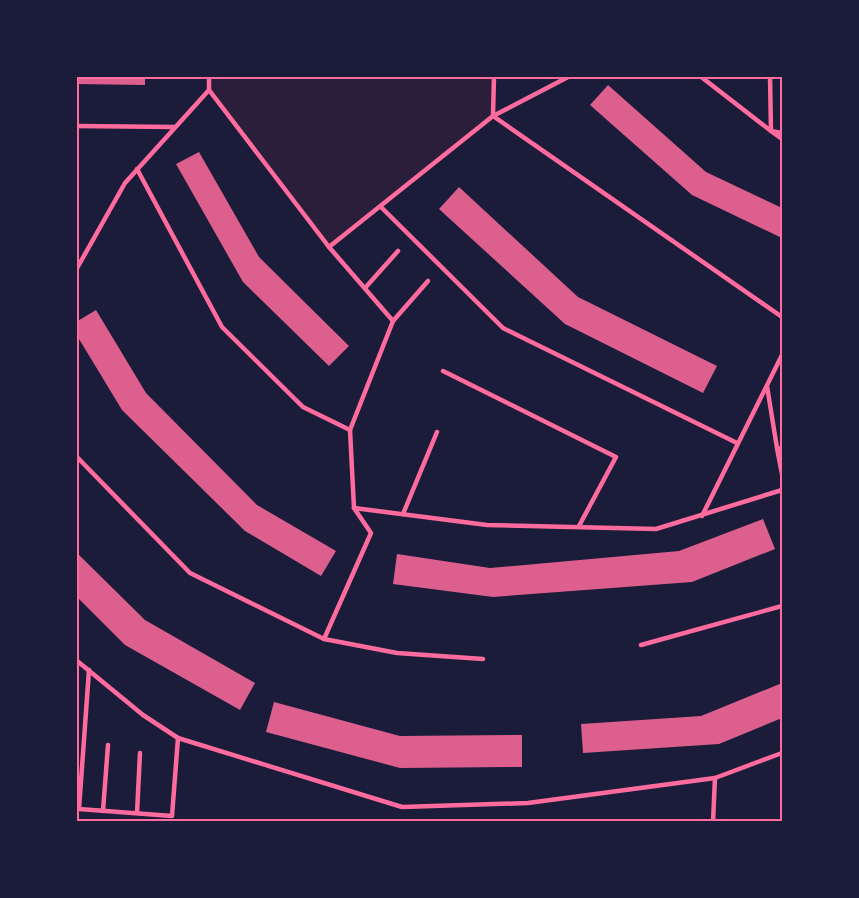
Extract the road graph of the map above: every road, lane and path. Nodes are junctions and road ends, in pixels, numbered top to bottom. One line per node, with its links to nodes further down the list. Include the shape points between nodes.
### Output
1 (209, 76): 6 (lane)
2 (494, 76): 7 (lane)
3 (570, 76): 7 (lane)
4 (700, 76): 10 (lane)
5 (770, 76): 10 (lane)
6 (209, 90): 9 (lane); 15 (lane)
7 (492, 116): 14 (lane); 20 (lane)
8 (76, 126): 9 (lane)
9 (175, 127): 13 (lane)
10 (771, 131): 11 (lane); 12 (lane)
11 (783, 132)
12 (783, 139)
13 (137, 169): 17 (lane, via 124,183); 25 (lane, via 222,327 303,407)
14 (381, 207): 15 (lane); 27 (lane, via 503,328)
15 (329, 247): 19 (lane)
16 (398, 251): 19 (lane)
17 (76, 270)
18 (428, 281): 21 (lane)
19 (365, 288): 21 (lane)
20 (783, 317)
21 (393, 321): 25 (lane)
22 (783, 355): 24 (lane)
23 (443, 371): 35 (lane, via 616,457)
24 (766, 386): 27 (lane); 28 (lane)
25 (350, 430): 32 (lane)
26 (437, 432): 33 (lane)
27 (737, 443): 34 (lane)
28 (780, 448): 30 (lane)
29 (76, 456): 37 (lane, via 190,573)
30 (783, 474)
31 (783, 490): 34 (lane)
32 (354, 508): 33 (lane); 37 (lane, via 372,533)
33 (403, 514): 35 (lane, via 487,525)
34 (702, 516): 35 (lane, via 656,529)
35 (579, 526)
36 (783, 606): 38 (lane)
37 (324, 639): 39 (lane, via 397,653)
38 (641, 645)
39 (483, 659)
40 (76, 660): 41 (lane)
41 (89, 670): 42 (lane); 47 (lane, via 79,809)
42 (178, 738): 46 (lane, via 402,807 528,802); 48 (lane, via 172,816)
43 (108, 745): 47 (lane)
44 (140, 753): 48 (lane)
45 (783, 753): 46 (lane)
46 (715, 778): 49 (lane)
47 (103, 811): 48 (lane)
48 (137, 813)
49 (713, 822)

